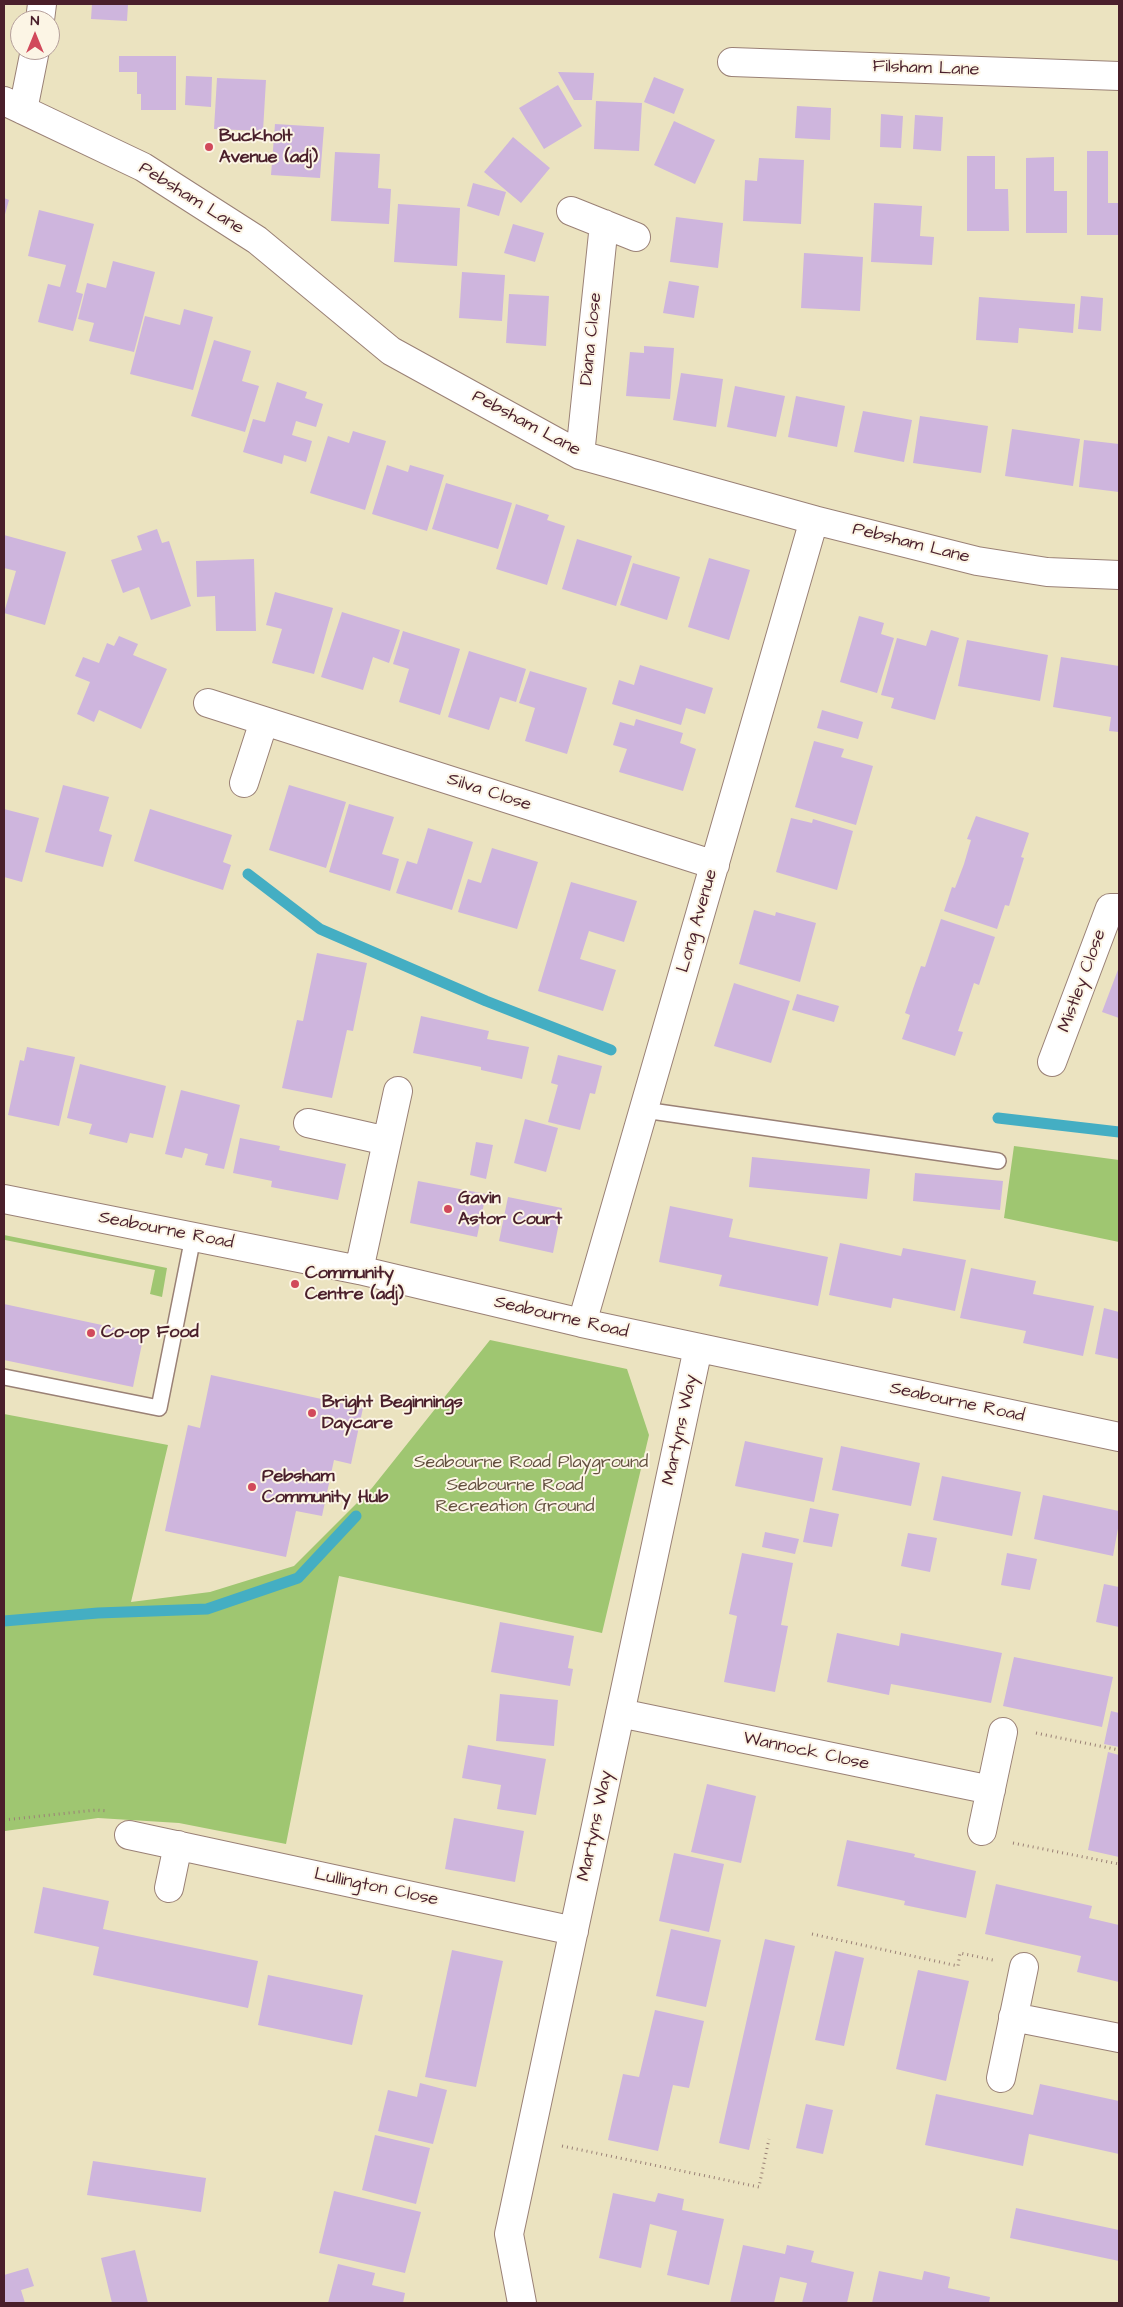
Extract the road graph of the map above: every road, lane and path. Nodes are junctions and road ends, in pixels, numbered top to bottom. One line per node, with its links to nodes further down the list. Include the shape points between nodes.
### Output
1 (31, 60): 4 (street)
2 (732, 62): 3 (street, Filsham Lane)
3 (1119, 76)
4 (14, 105): 8 (street, Pebsham Lane, via 143,167 257,240 391,351)
5 (571, 211): 6 (street)
6 (604, 224): 7 (street); 8 (street, Diana Close)
7 (636, 236)
8 (580, 455): 9 (street, Pebsham Lane)
9 (814, 520): 10 (street, Pebsham Lane, via 977,561 1047,572); 14 (street, Long Avenue)
10 (1119, 575)
11 (208, 703): 12 (street, Silva Close)
12 (264, 721): 13 (street); 14 (street, Silva Close)
13 (244, 784)
14 (715, 865): 18 (street, Long Avenue)
15 (1119, 908): 16 (street, Mistley Close, via 1110,908)
16 (1052, 1062)
17 (398, 1091): 20 (street)
18 (644, 1110): 21 (lane); 25 (street, Long Avenue)
19 (308, 1123): 20 (street)
20 (387, 1141): 24 (street)
21 (998, 1161)
22 (4, 1198): 23 (street, Seabourne Road)
23 (194, 1237): 24 (street, Seabourne Road); 27 (lane, via 159,1408)
24 (359, 1270): 25 (street, Seabourne Road)
25 (582, 1323): 26 (street, Seabourne Road)
26 (698, 1348): 28 (street, Seabourne Road); 29 (street, Martyns Way)
27 (4, 1377)
28 (1119, 1436)
29 (620, 1713): 33 (street, Wannock Close); 39 (street, Martyns Way)
30 (1003, 1732): 33 (street)
31 (1038, 1733): 32 (path)
32 (1119, 1750)
33 (991, 1790): 34 (street)
34 (982, 1831): 37 (path, via 998,1840)
35 (129, 1835): 36 (street, Lullington Close)
36 (178, 1846): 38 (street); 39 (street, Lullington Close)
37 (1119, 1864)
38 (169, 1888)
39 (574, 1931): 48 (street, Martyns Way, via 509,2234)
40 (812, 1934): 41 (path, via 958,1966 960,1953)
41 (992, 1960)
42 (1024, 1967): 43 (street)
43 (1013, 2016): 44 (street); 45 (street)
44 (1119, 2038)
45 (1001, 2078)
46 (769, 2138): 47 (path, via 759,2187)
47 (592, 2153)
48 (522, 2303)

